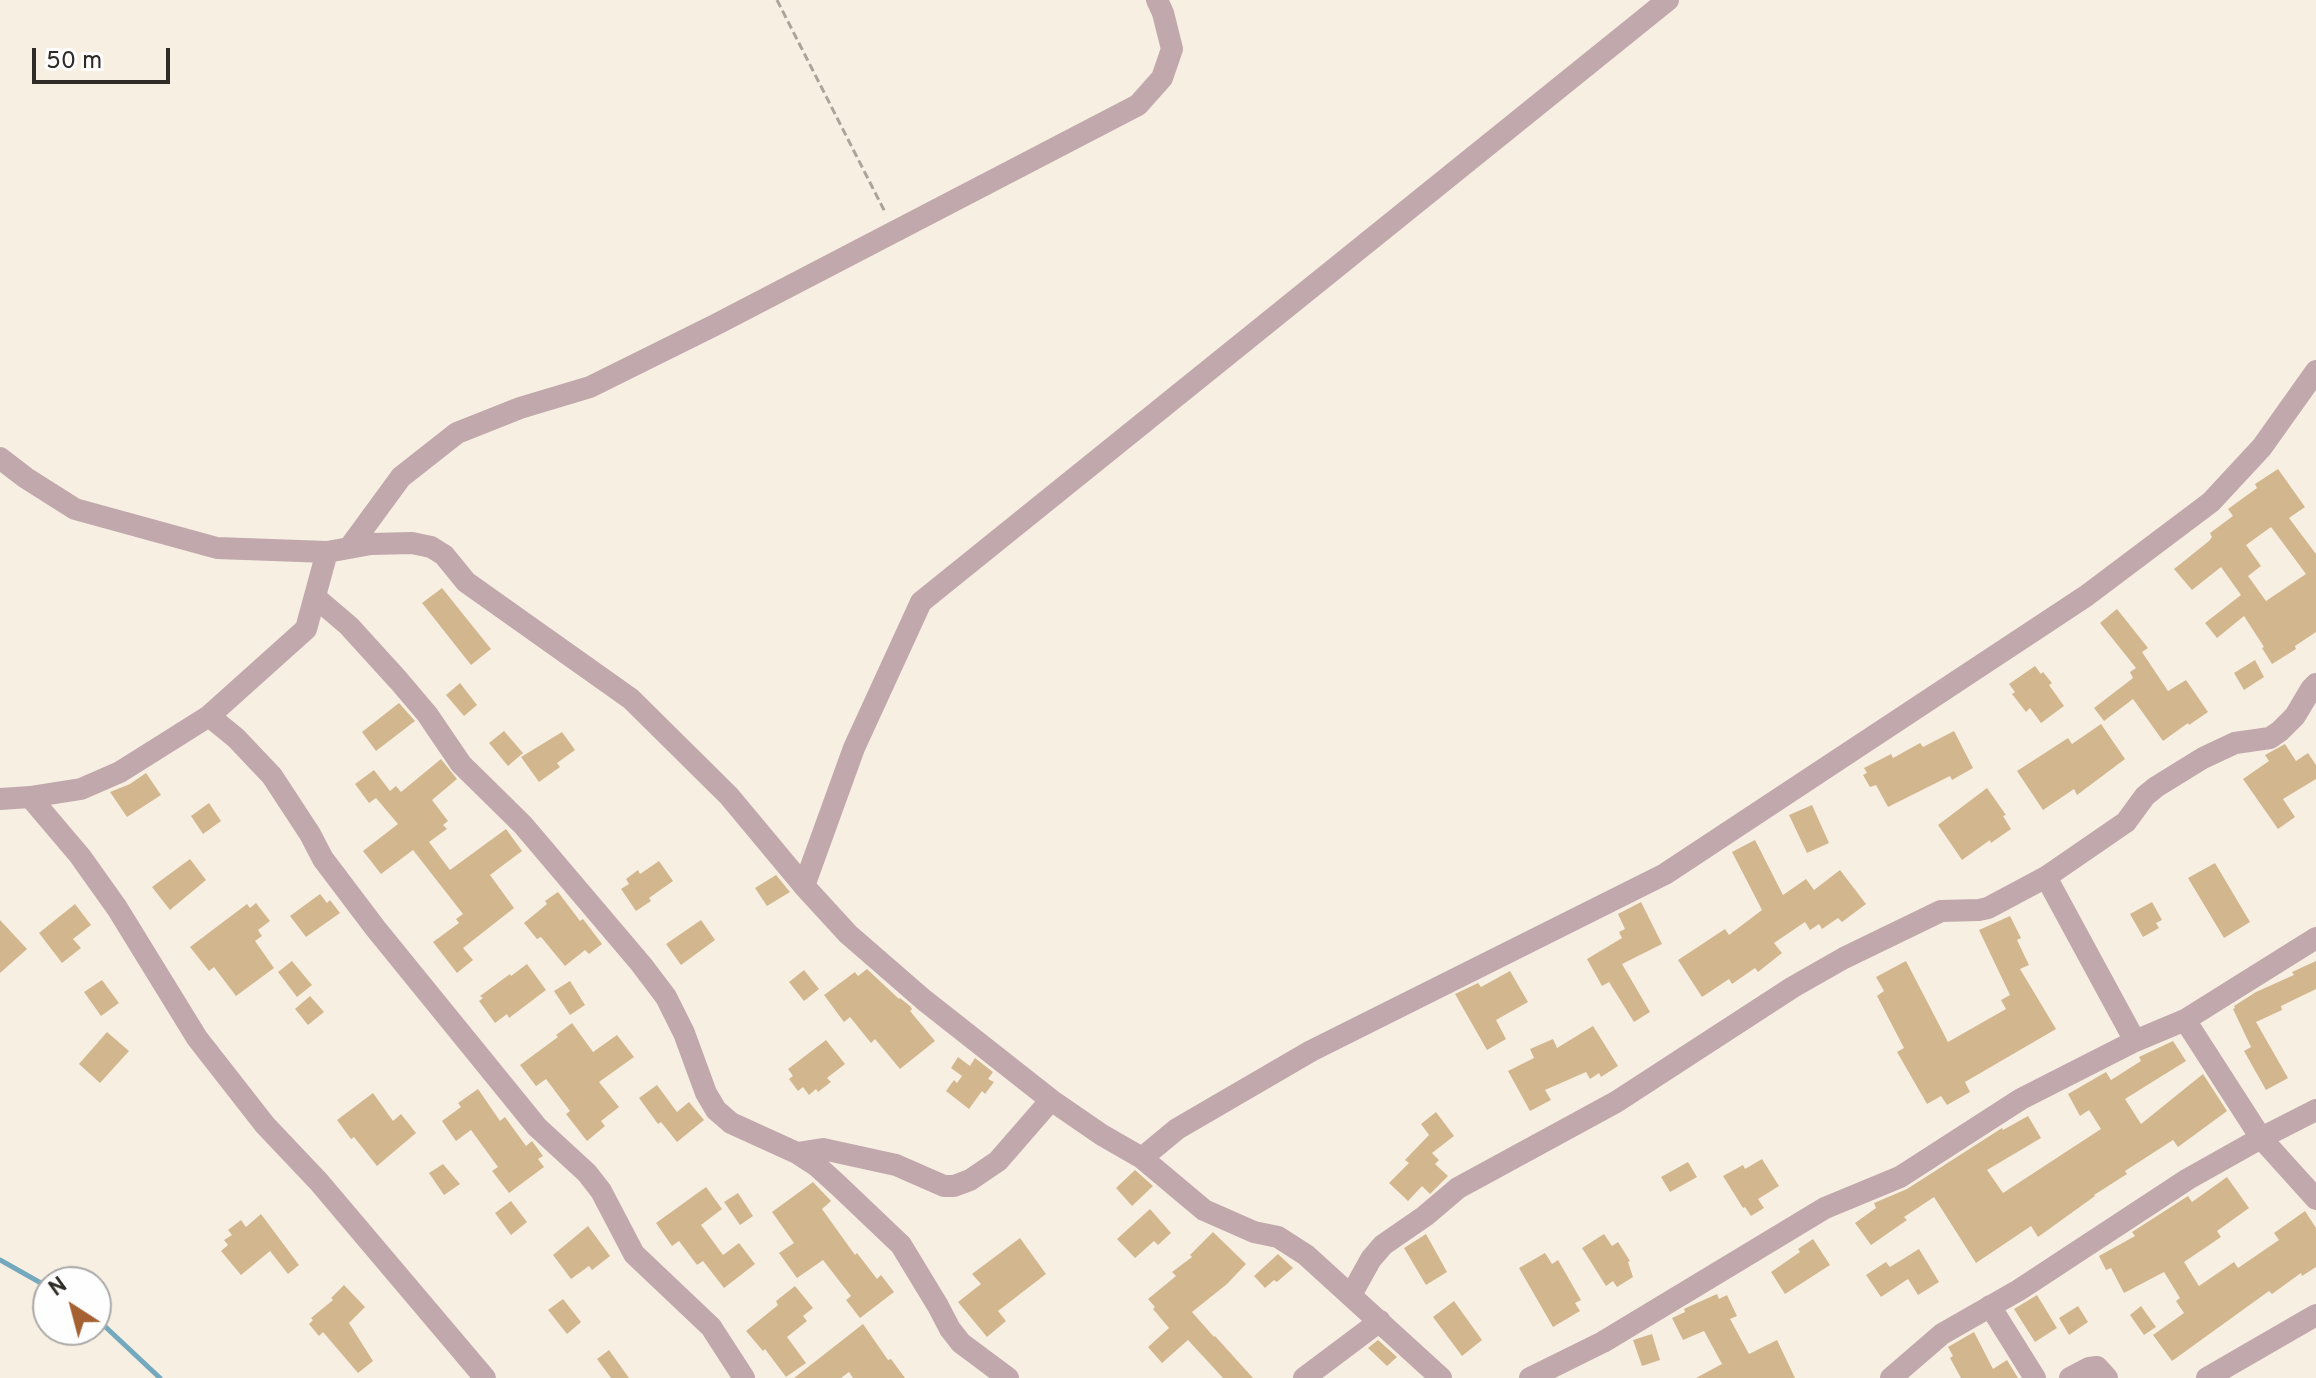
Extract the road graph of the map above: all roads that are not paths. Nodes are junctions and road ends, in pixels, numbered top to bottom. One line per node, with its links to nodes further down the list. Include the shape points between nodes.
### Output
1 (1157, 0): 5 (street, via 1172,49 1162,78 1138,105 590,387 457,433 401,477)
2 (1668, 0): 12 (street, via 921,602 854,748)
3 (2316, 371): 20 (street, via 2262,447 2211,502 2074,604 1665,874 1311,1051 1177,1129)
4 (0, 458): 5 (street, via 75,509 217,548)
5 (338, 550): 6 (street); 12 (street, via 412,543 444,555 466,582 631,699 729,796)
6 (315, 597): 8 (street, via 306,629); 19 (street, via 399,681 461,764 523,825 641,964 666,997 716,1110 731,1123)
7 (2316, 684): 11 (street, via 2280,731 2270,738 2235,743 2156,787 2126,822)
8 (209, 716): 9 (street, via 120,772 81,789); 27 (street, via 272,776 323,859 376,929 537,1127 587,1173 634,1254 711,1327)
9 (30, 797): 10 (street); 26 (street, via 80,856 197,1038 255,1113)
10 (0, 799)
11 (2046, 877): 15 (street); 22 (street, via 1988,908 1941,911 1844,958 1616,1102 1458,1188 1383,1245)
12 (804, 886): 16 (street, via 924,1000)
13 (2316, 938): 14 (street)
14 (2185, 1020): 15 (street); 18 (street)
15 (2135, 1041): 31 (street, via 2021,1099 1900,1177 1825,1208 1603,1342)
16 (1051, 1100): 19 (street, via 998,1161 954,1186 896,1165 823,1149); 20 (street)
17 (2316, 1110): 18 (street)
18 (2261, 1138): 21 (street); 23 (street)
19 (797, 1153): 28 (street, via 901,1245 961,1343)
20 (1142, 1158): 22 (street, via 1204,1210 1278,1237)
21 (2316, 1199)
22 (1351, 1295): 25 (street)
23 (1990, 1306): 32 (street, via 1942,1334); 33 (street)
24 (2316, 1315): 36 (street)
25 (1380, 1321): 29 (street); 30 (street)
26 (485, 1378)
27 (744, 1378)
28 (1008, 1378)
29 (1304, 1378)
30 (1441, 1378)
31 (1530, 1378)
32 (1891, 1378)
33 (2035, 1378)
34 (2070, 1378): 35 (street, via 2097,1367)
35 (2107, 1378)
36 (2207, 1378)

